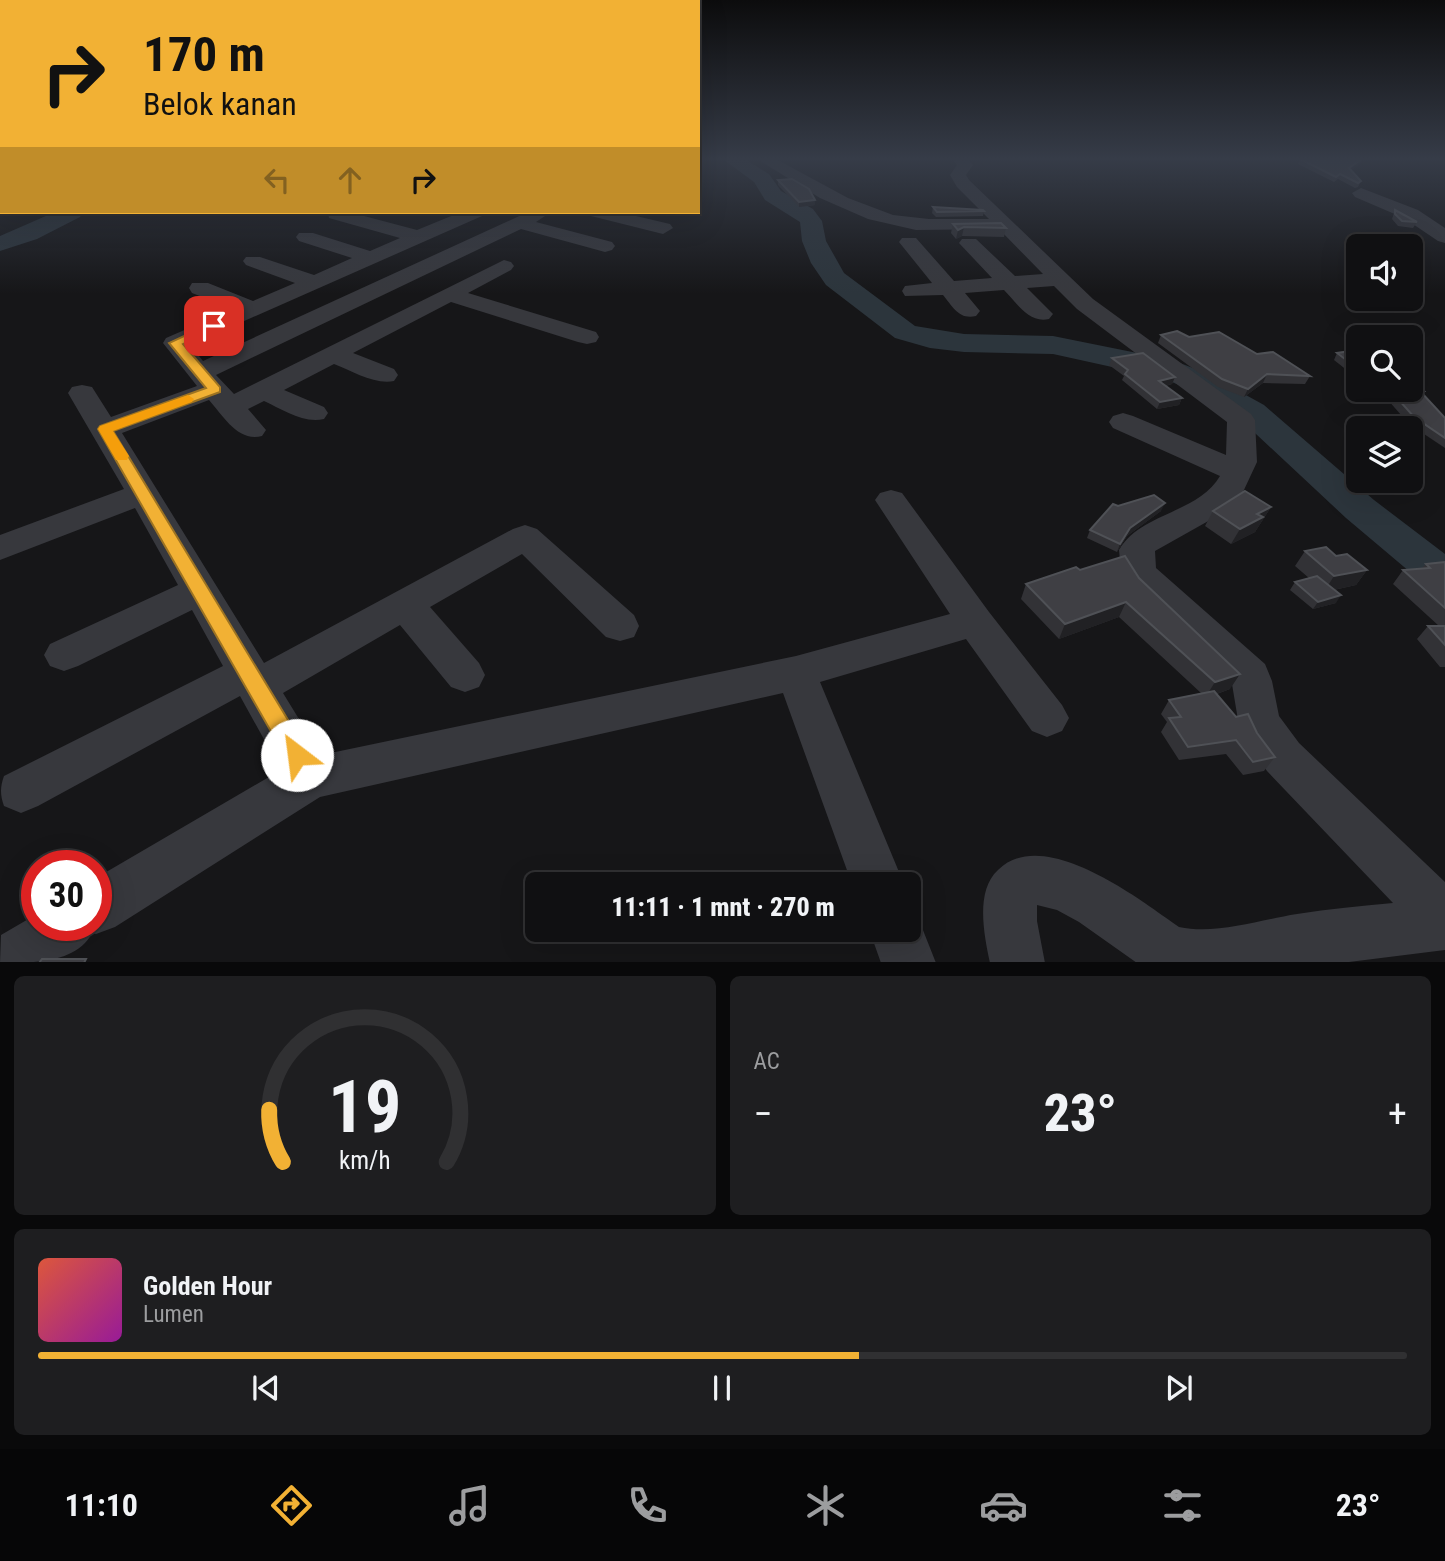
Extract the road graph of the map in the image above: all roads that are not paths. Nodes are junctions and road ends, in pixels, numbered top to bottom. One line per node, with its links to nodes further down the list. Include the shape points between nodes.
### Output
1 (849, 204): 9 (street, via 888,219 922,225)
2 (985, 204): 9 (street)
3 (1387, 204): 13 (street)
4 (336, 214): 12 (street)
5 (461, 214): 12 (street)
6 (538, 214): 8 (street)
7 (605, 214): 10 (street)
8 (519, 223): 16 (street); 35 (street)
9 (1006, 225): 20 (street)
10 (663, 228)
11 (306, 237): 17 (street)
12 (419, 237): 17 (street)
13 (1445, 237)
14 (909, 242): 24 (street)
15 (969, 243): 22 (street)
16 (605, 246)
17 (371, 258): 21 (street)
18 (253, 261): 21 (street)
19 (504, 266): 26 (street)
20 (1059, 279): 22 (street); 42 (street, via 1101,317 1241,420)
21 (315, 282): 27 (street)
22 (1008, 283): 24 (street); 29 (street)
23 (200, 288): 27 (street)
24 (948, 289): 25 (street); 28 (street)
25 (913, 291)
26 (449, 294): 30 (street); 32 (street)
27 (253, 309): 35 (street, via 175,343)
28 (968, 311)
29 (1041, 314)
30 (394, 322): 31 (street); 33 (street)
31 (424, 333)
32 (587, 337)
33 (332, 354): 34 (street); 36 (street)
34 (385, 375)
35 (215, 390): 36 (street); 40 (street); 41 (street)
36 (262, 390): 38 (street)
37 (82, 393): 40 (street)
38 (314, 413)
39 (1124, 422): 42 (street)
40 (105, 429): 43 (street)
41 (252, 430)
42 (1238, 472): 59 (street, via 1232,485 1207,507 1143,543 1136,550 1139,571 1161,597 1250,676 1257,713 1283,757)
43 (143, 493): 45 (street); 46 (street)
44 (891, 500): 48 (street)
45 (0, 548)
46 (200, 590): 50 (street); 53 (street)
47 (405, 604): 49 (street, via 525,537); 52 (street); 53 (street)
48 (975, 622): 51 (street); 54 (street)
49 (620, 626)
50 (64, 655)
51 (796, 673): 55 (street); 57 (street)
52 (465, 675)
53 (252, 679): 55 (street); 56 (street)
54 (1047, 718)
55 (310, 778): 58 (street)
56 (22, 791)
57 (873, 872)
58 (112, 898)
59 (1445, 918)
60 (1445, 923): 65 (street, via 1190,957 1161,947 1074,889 1039,877 1021,882 1010,898)
61 (42, 941): 63 (street)
62 (901, 942): 64 (street)
63 (20, 954)
64 (909, 962)
65 (1018, 962)

